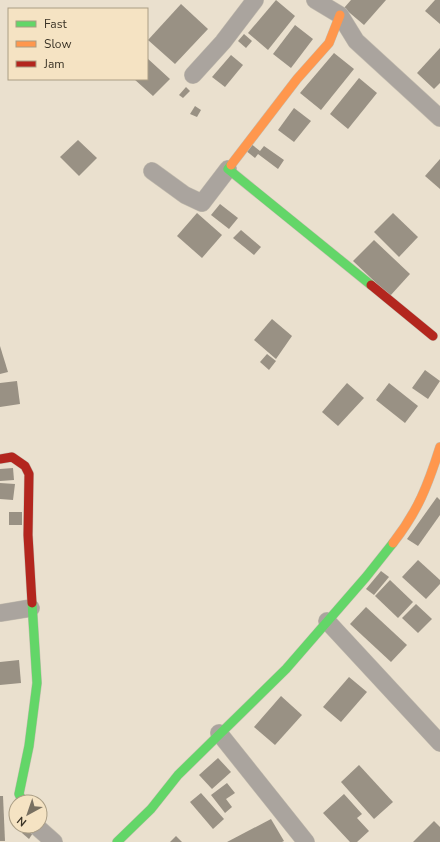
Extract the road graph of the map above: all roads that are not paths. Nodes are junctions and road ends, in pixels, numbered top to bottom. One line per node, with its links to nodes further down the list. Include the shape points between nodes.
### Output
1 (255, 0): 4 (street, via 223,42)
2 (315, 0): 3 (street)
3 (340, 15): 5 (street, via 356,41); 6 (street, via 329,43 297,79)
4 (193, 75)
5 (440, 118)
6 (228, 168): 7 (street, via 202,203 185,195); 8 (street)
7 (152, 171)
8 (433, 336)
9 (440, 447): 13 (street, via 429,483 410,521)
10 (0, 459): 11 (street, via 12,457 25,466 29,474)
11 (31, 608): 12 (street); 16 (street, via 37,683 29,746)
12 (0, 613)
13 (327, 621): 14 (street, via 286,669); 15 (street)
14 (219, 733): 19 (street, via 178,775 151,809); 20 (street)
15 (440, 743)
16 (19, 794)
17 (45, 834): 18 (street)
18 (54, 842)
19 (117, 842)
20 (306, 842)

